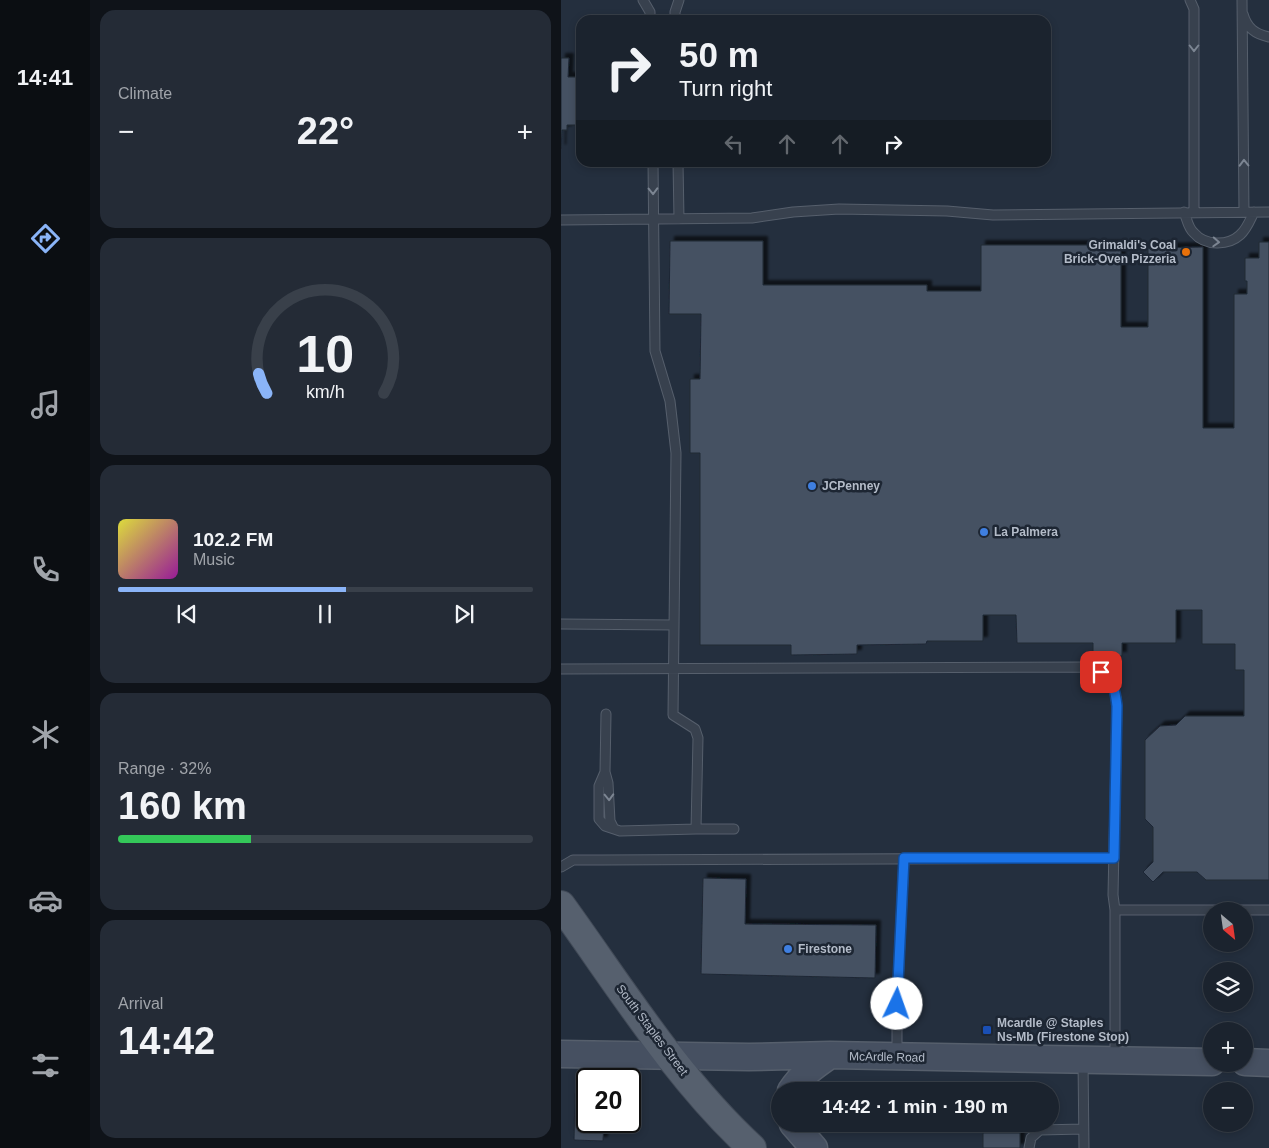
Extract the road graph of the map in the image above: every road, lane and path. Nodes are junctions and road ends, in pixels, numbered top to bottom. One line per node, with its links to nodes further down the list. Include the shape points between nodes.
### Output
1 (643, 0): 4 (lane)
2 (1190, 0): 9 (lane, one-way to 9, via 1195,9)
3 (1242, 4): 5 (lane, via 1245,20 1251,29); 10 (lane, one-way to 3)
4 (650, 15)
5 (1269, 37)
6 (653, 167): 14 (lane, one-way to 14)
7 (678, 167): 12 (lane)
8 (1184, 212): 9 (lane); 10 (lane, one-way to 10, via 1195,235 1218,243 1240,235 1248,225); 12 (lane, via 993,215 839,209 752,218)
9 (1194, 212): 10 (lane)
10 (1249, 212): 11 (lane)
11 (1269, 212)
12 (679, 219): 14 (lane)
13 (561, 220): 14 (lane)
14 (654, 220): 16 (lane, via 655,351 671,401 676,453)
15 (561, 624): 16 (lane)
16 (674, 625): 18 (lane)
17 (561, 669): 18 (lane)
18 (673, 669): 20 (lane, via 673,715 695,729 698,738); 23 (lane, via 1088,667 1101,672 1111,680 1117,706)
19 (606, 714): 20 (lane, one-way to 20, via 605,772 610,821 614,829)
20 (696, 829): 21 (lane)
21 (734, 829)
22 (904, 858): 23 (lane); 24 (lane, via 573,860); 31 (lane)
23 (1114, 858): 26 (lane)
24 (561, 867)
25 (561, 905): 29 (main road, South Staples Street)
26 (1115, 910): 27 (lane); 33 (lane)
27 (1269, 910)
28 (561, 1054): 29 (main road, McArdle Road)
29 (669, 1056): 30 (main road, McArdle Road); 40 (main road, South Staples Street, via 724,1122)
30 (829, 1056): 31 (main road, McArdle Road); 37 (main road)
31 (897, 1057): 32 (main road, McArdle Road)
32 (1083, 1060): 33 (main road, McArdle Road); 38 (lane)
33 (1115, 1061): 34 (main road, McArdle Road)
34 (1203, 1062)
35 (1253, 1062): 36 (main road)
36 (1269, 1063)
37 (797, 1082)
38 (1083, 1129): 42 (lane, via 1039,1130 1031,1138); 43 (lane)
39 (800, 1132): 41 (main road)
40 (752, 1148)
41 (814, 1148)
42 (1029, 1148)
43 (1083, 1148)

